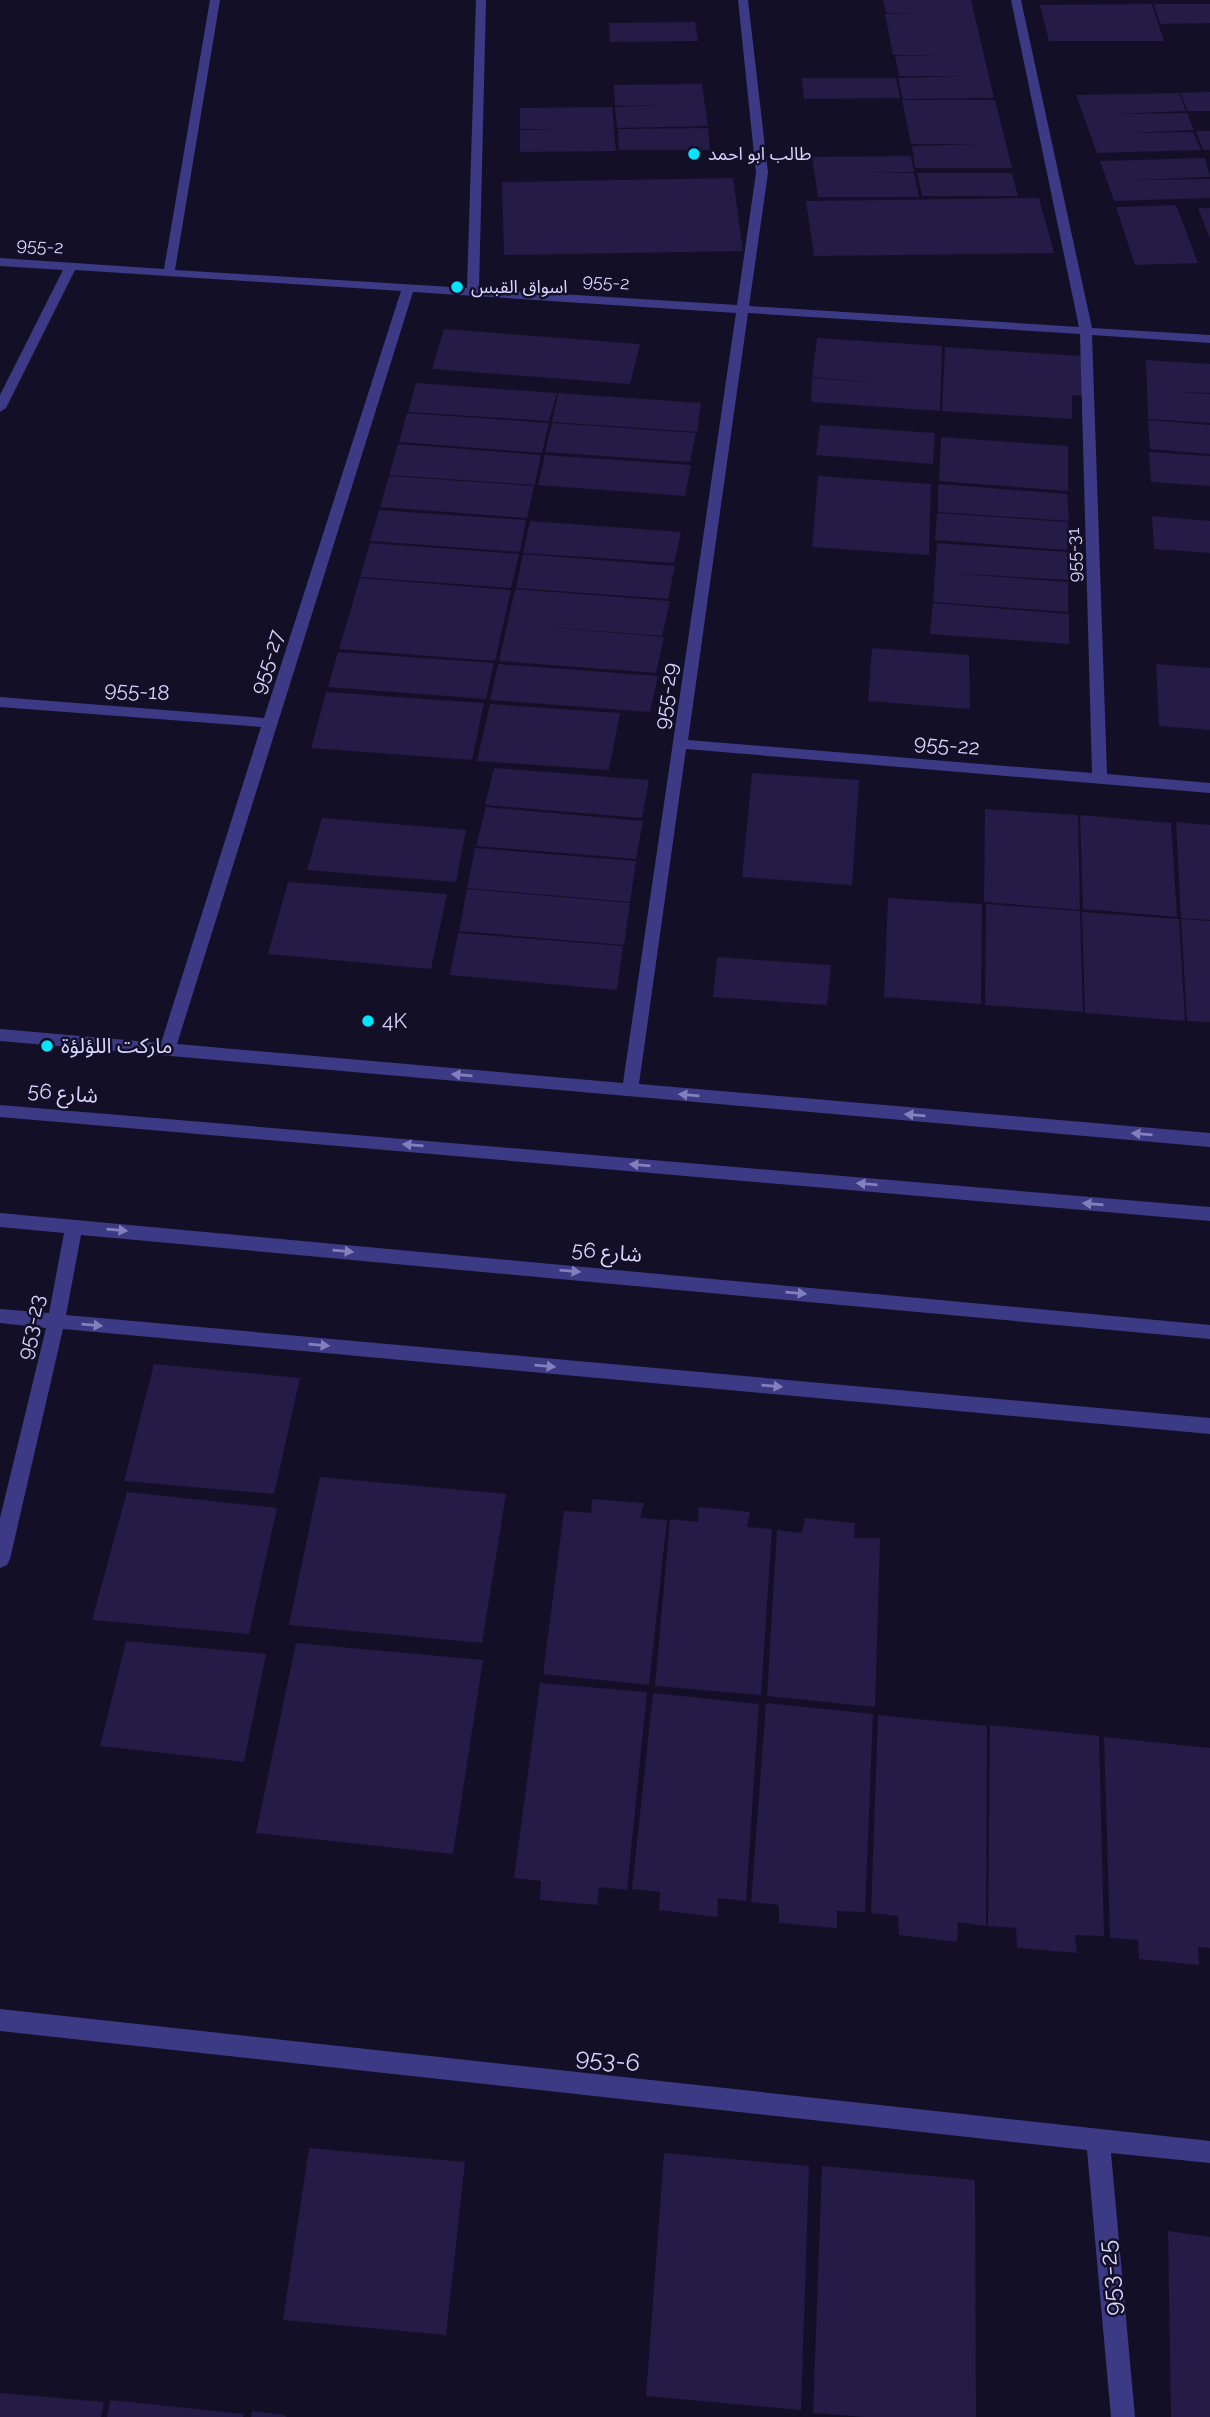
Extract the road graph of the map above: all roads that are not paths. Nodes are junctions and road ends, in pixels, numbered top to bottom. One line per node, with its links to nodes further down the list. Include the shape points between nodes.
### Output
1 (215, 0): 7 (street)
2 (481, 0): 9 (street)
3 (743, 0): 10 (street, 955-29, via 762,173)
4 (1016, 0): 11 (street, 955-31)
5 (0, 261): 6 (street, 955-2)
6 (71, 266): 7 (street, 955-2); 13 (street)
7 (169, 272): 8 (street, 955-2)
8 (408, 287): 9 (street, 955-2); 15 (street, 955-27)
9 (473, 291): 10 (street, 955-2)
10 (744, 309): 11 (street, 955-2); 16 (street, 955-29)
11 (1086, 330): 12 (street, 955-2); 17 (street, 955-31)
12 (1210, 338)
13 (0, 408)
14 (0, 702): 15 (street, 955-18)
15 (270, 723): 20 (street, 955-27)
16 (680, 744): 17 (street, 955-22); 21 (street, 955-29)
17 (1100, 779): 18 (street, 955-22)
18 (1210, 789)
19 (0, 1035): 20 (street)
20 (167, 1049): 21 (street, one-way to 20)
21 (631, 1090): 23 (street, one-way to 21)
22 (0, 1111): 24 (street, شارع 56, one-way to 22)
23 (1210, 1140)
24 (1210, 1214)
25 (0, 1220): 26 (street, شارع 56)
26 (74, 1226): 28 (street, 953-23); 29 (street, شارع 56, one-way to 29)
27 (0, 1316): 28 (street)
28 (56, 1322): 30 (street, one-way to 30); 31 (street, 953-23)
29 (1210, 1332)
30 (1210, 1426)
31 (0, 1559)
32 (0, 2020): 33 (street, 953-6)
33 (1098, 2140): 34 (street, 953-6); 35 (street, 953-25)
34 (1210, 2152)
35 (1123, 2417)

